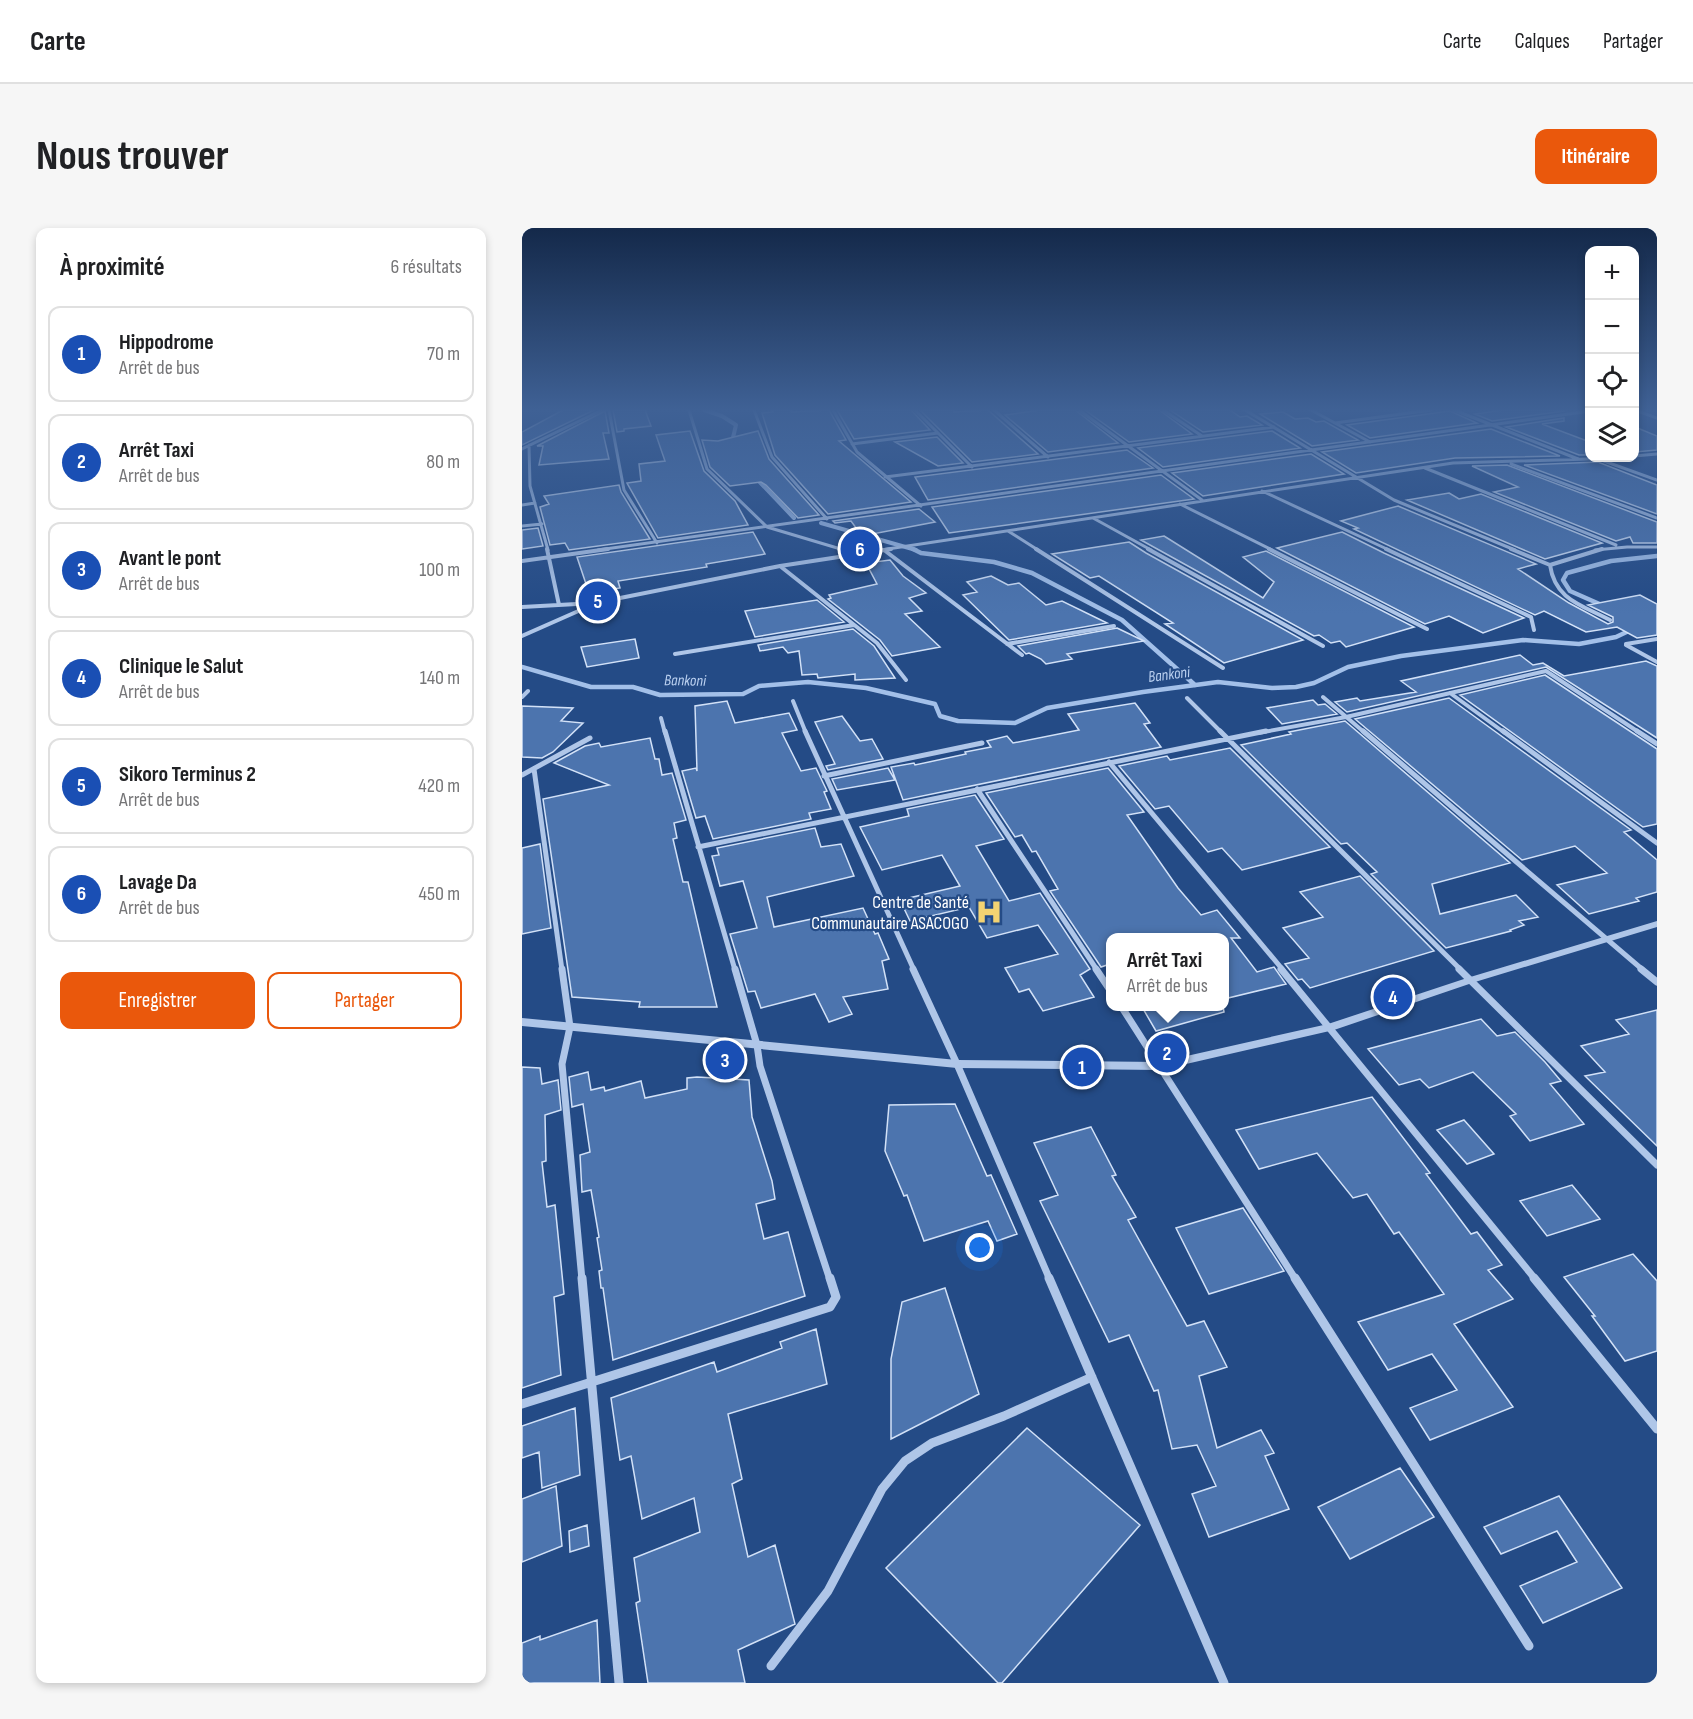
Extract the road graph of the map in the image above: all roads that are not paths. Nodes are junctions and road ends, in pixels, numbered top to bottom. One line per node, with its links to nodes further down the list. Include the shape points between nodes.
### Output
1 (530, 478): 14 (street)
2 (622, 478): 25 (street, via 624,490)
3 (716, 478): 23 (street)
4 (791, 478): 20 (street)
5 (886, 478): 17 (street)
6 (1122, 478): 17 (street)
7 (1172, 478): 13 (street)
8 (1351, 478): 12 (street)
9 (1358, 478): 32 (street, via 1394,500)
10 (1447, 478): 26 (street)
11 (1549, 478): 19 (street)
12 (1262, 491): 13 (street); 41 (street, via 1531,617)
13 (1202, 500): 15 (street)
14 (535, 503): 16 (street); 21 (street)
15 (1180, 504): 18 (street); 40 (street)
16 (522, 505)
17 (921, 506): 20 (street)
18 (1092, 517): 24 (street); 45 (street)
19 (1657, 518)
20 (827, 519): 23 (street)
21 (542, 524): 22 (street); 30 (street)
22 (522, 526)
23 (766, 527): 25 (street); 29 (street)
24 (1008, 530): 28 (street); 49 (street)
25 (657, 543): 30 (street)
26 (1616, 546): 27 (street); 32 (street)
27 (1657, 547)
28 (883, 550): 29 (street); 44 (street)
29 (856, 554): 33 (street)
30 (549, 557): 31 (street); 35 (street)
31 (522, 561)
32 (1550, 565): 37 (street, via 1552,580 1562,594)
33 (780, 566): 34 (street); 38 (street)
34 (595, 603): 35 (street); 42 (street)
35 (559, 605): 36 (street)
36 (522, 608)
37 (1611, 620)
38 (854, 625): 46 (street); 50 (street, via 877,644)
39 (1114, 626): 44 (street)
40 (1427, 629)
41 (1534, 630)
42 (522, 636)
43 (1657, 639): 48 (street, via 1626,645)
44 (1007, 644): 47 (street)
45 (1323, 646)
46 (675, 654)
47 (1022, 655)
48 (1657, 662)
49 (1223, 668)
50 (906, 680)
51 (528, 691): 53 (street)
52 (1450, 693): 57 (street); 62 (street, via 1546,671); 69 (street)
53 (522, 697)
54 (1323, 697): 57 (street)
55 (1187, 698): 60 (street)
56 (793, 701): 66 (street)
57 (1346, 717): 60 (street); 72 (street)
58 (661, 718): 70 (street)
59 (590, 738): 64 (street)
60 (1227, 738): 63 (street); 73 (street)
61 (982, 743): 66 (street)
62 (1657, 744)
63 (1109, 762): 67 (street); 79 (street)
64 (534, 769): 65 (street); 78 (street)
65 (522, 775)
66 (824, 776): 68 (street)
67 (977, 789): 68 (street); 75 (street)
68 (843, 817): 70 (street); 81 (street)
69 (1657, 843)
70 (698, 847): 80 (street)
71 (1657, 924): 72 (street)
72 (1605, 938): 73 (street); 74 (street)
73 (1471, 980): 79 (street); 83 (street)
74 (1657, 982)
75 (1106, 984)
76 (1124, 1011): 82 (street)
77 (522, 1022): 78 (street)
78 (570, 1027): 80 (street); 85 (street, via 562,1064)
79 (1330, 1027): 82 (street); 87 (street)
80 (757, 1045): 81 (street); 85 (street, via 760,1066 835,1302 830,1307)
81 (957, 1064): 82 (street); 84 (street)
82 (1160, 1066): 88 (street)
83 (1657, 1165)
84 (1092, 1377): 89 (street, via 932,1443 905,1461 882,1489 828,1591); 91 (street)
85 (592, 1383): 86 (street); 90 (street)
86 (522, 1404)
87 (1657, 1429)
88 (1529, 1646)
89 (771, 1666)
90 (620, 1683)
91 (1224, 1683)

